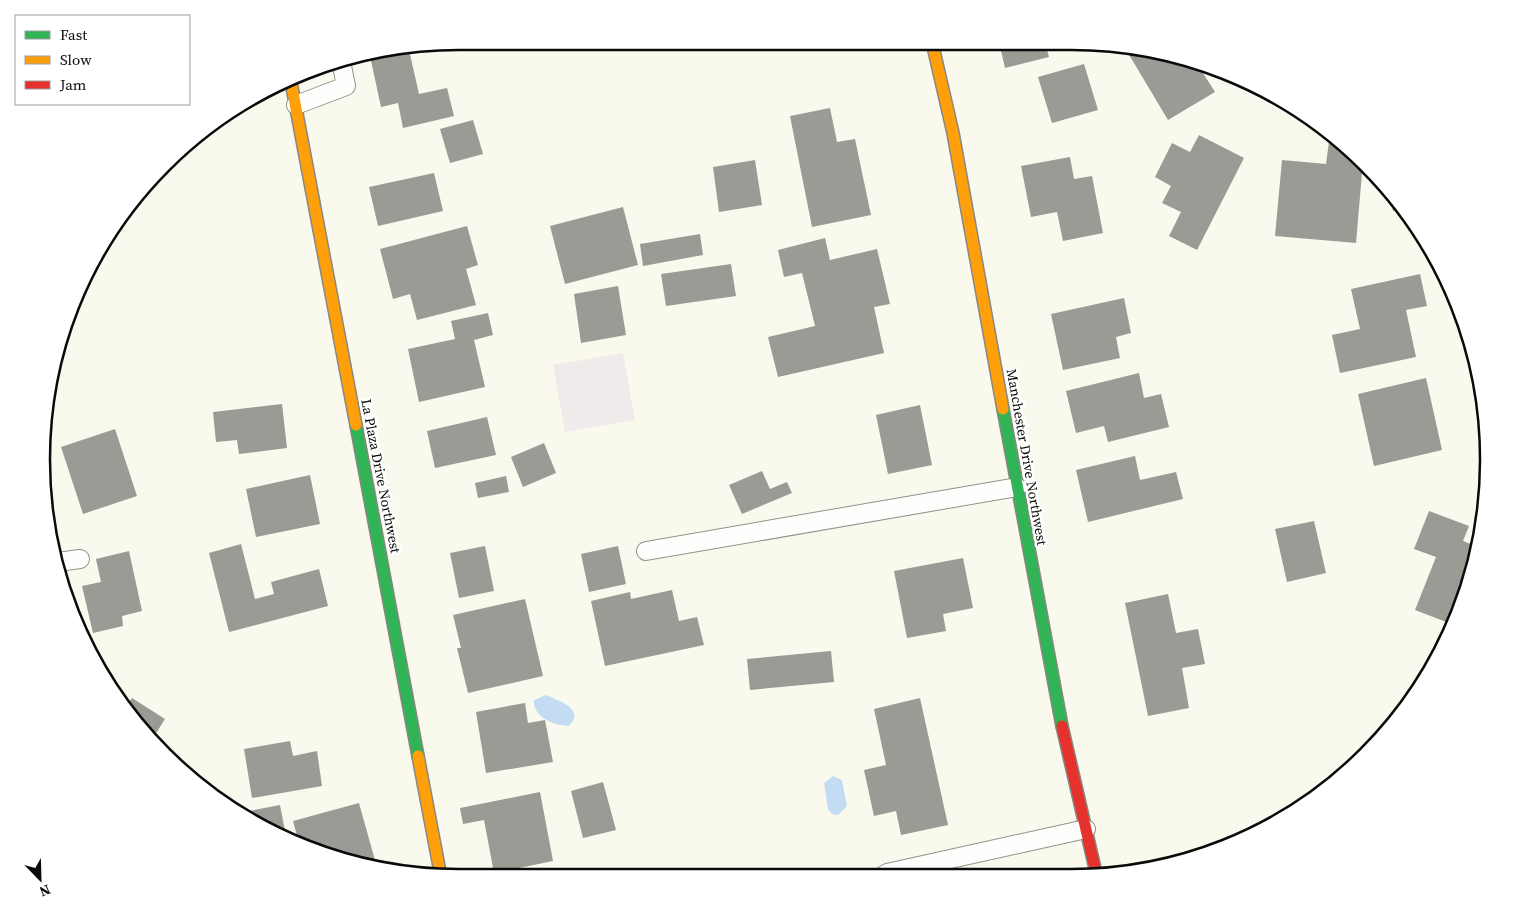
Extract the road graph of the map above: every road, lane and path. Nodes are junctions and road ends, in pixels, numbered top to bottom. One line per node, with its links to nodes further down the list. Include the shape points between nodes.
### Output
1 (934, 50): 5 (street, Manchester Drive Northwest, via 953,132)
2 (342, 68): 4 (lane, via 346,86)
3 (292, 86): 4 (street, La Plaza Drive Northwest)
4 (296, 105): 10 (street, La Plaza Drive Northwest)
5 (1017, 487): 6 (lane); 9 (street, Manchester Drive Northwest, via 1053,686)
6 (646, 551)
7 (80, 559): 8 (lane)
8 (63, 561)
9 (1086, 829): 11 (street, Manchester Drive Northwest); 12 (lane)
10 (439, 868)
11 (1095, 868)
12 (905, 869)

